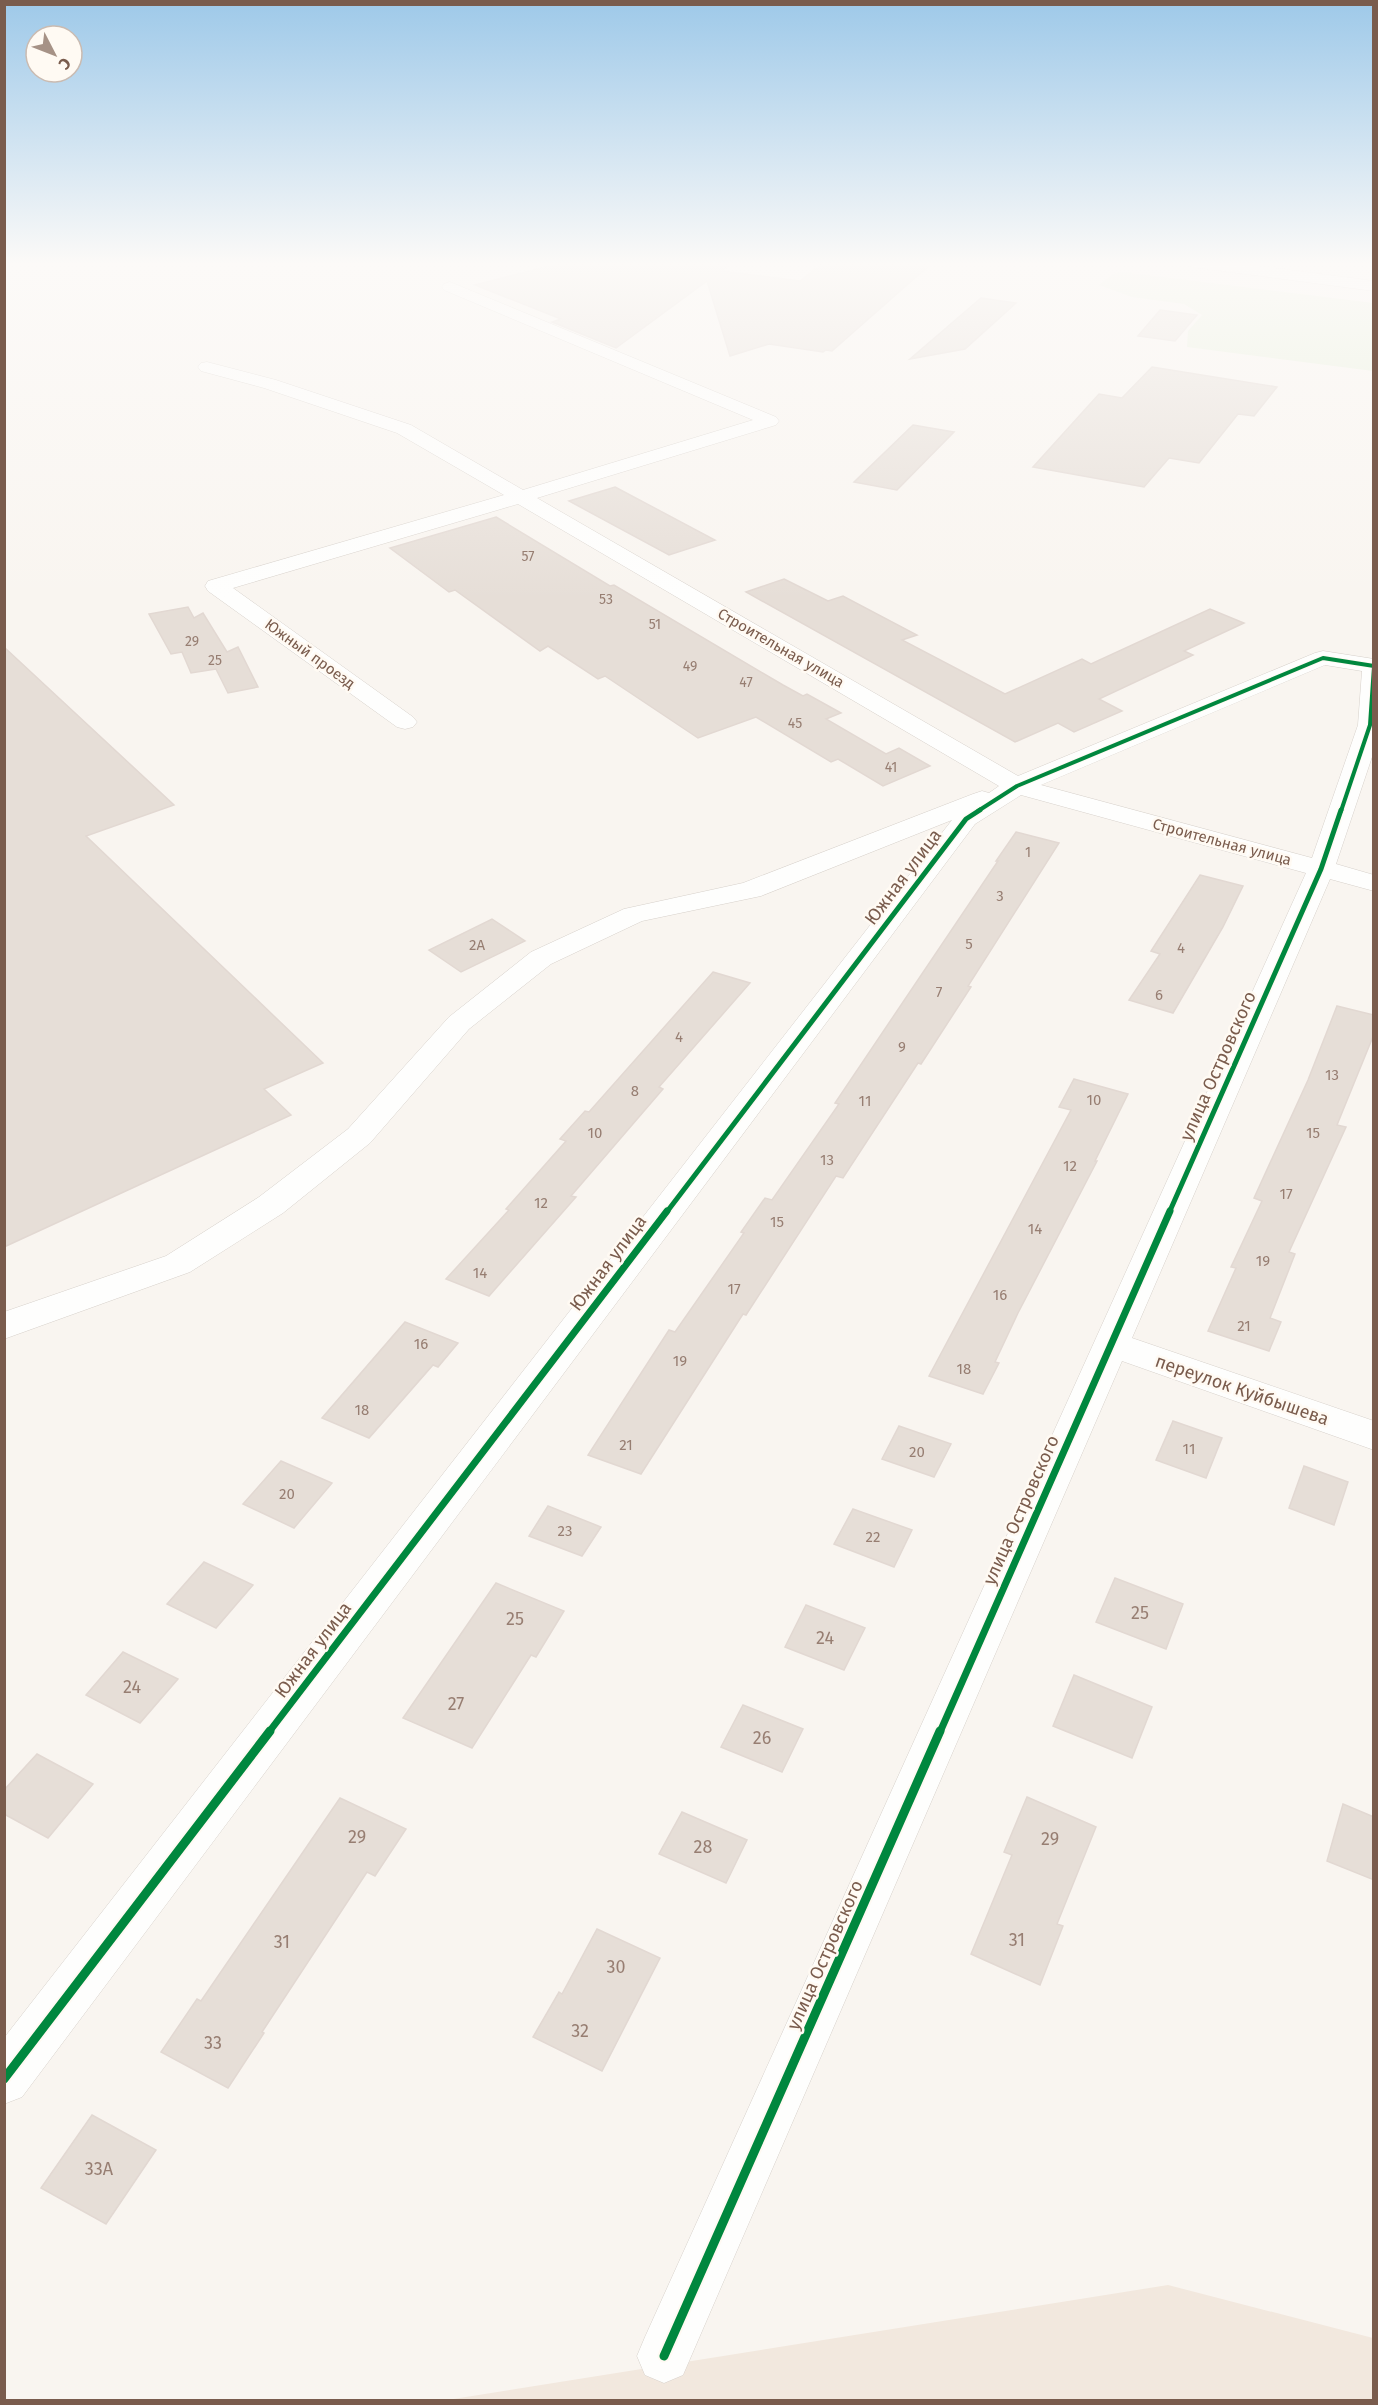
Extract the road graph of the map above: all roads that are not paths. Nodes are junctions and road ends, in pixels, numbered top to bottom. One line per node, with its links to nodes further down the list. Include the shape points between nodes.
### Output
1 (234, 374): 3 (street, Строительная улица, via 404,429)
2 (655, 374): 3 (street, via 770,421)
3 (523, 496): 5 (street, Южный проезд, via 216,586); 6 (street, Строительная улица)
4 (1374, 666): 6 (street, Южная улица, via 1323,658); 7 (street, улица Островского, via 1370,725)
5 (405, 722)
6 (1017, 786): 7 (street, Строительная улица); 9 (street, via 751,890 634,915 541,958 459,1023 359,1136 271,1205 178,1264); 12 (street, Южная улица, via 966,819)
7 (1321, 869): 8 (street, Строительная улица); 10 (street, улица Островского)
8 (1374, 883)
9 (4, 1326)
10 (1111, 1344): 11 (street, переулок Куйбышева); 13 (street, улица Островского)
11 (1374, 1436)
12 (4, 2079)
13 (664, 2356)

